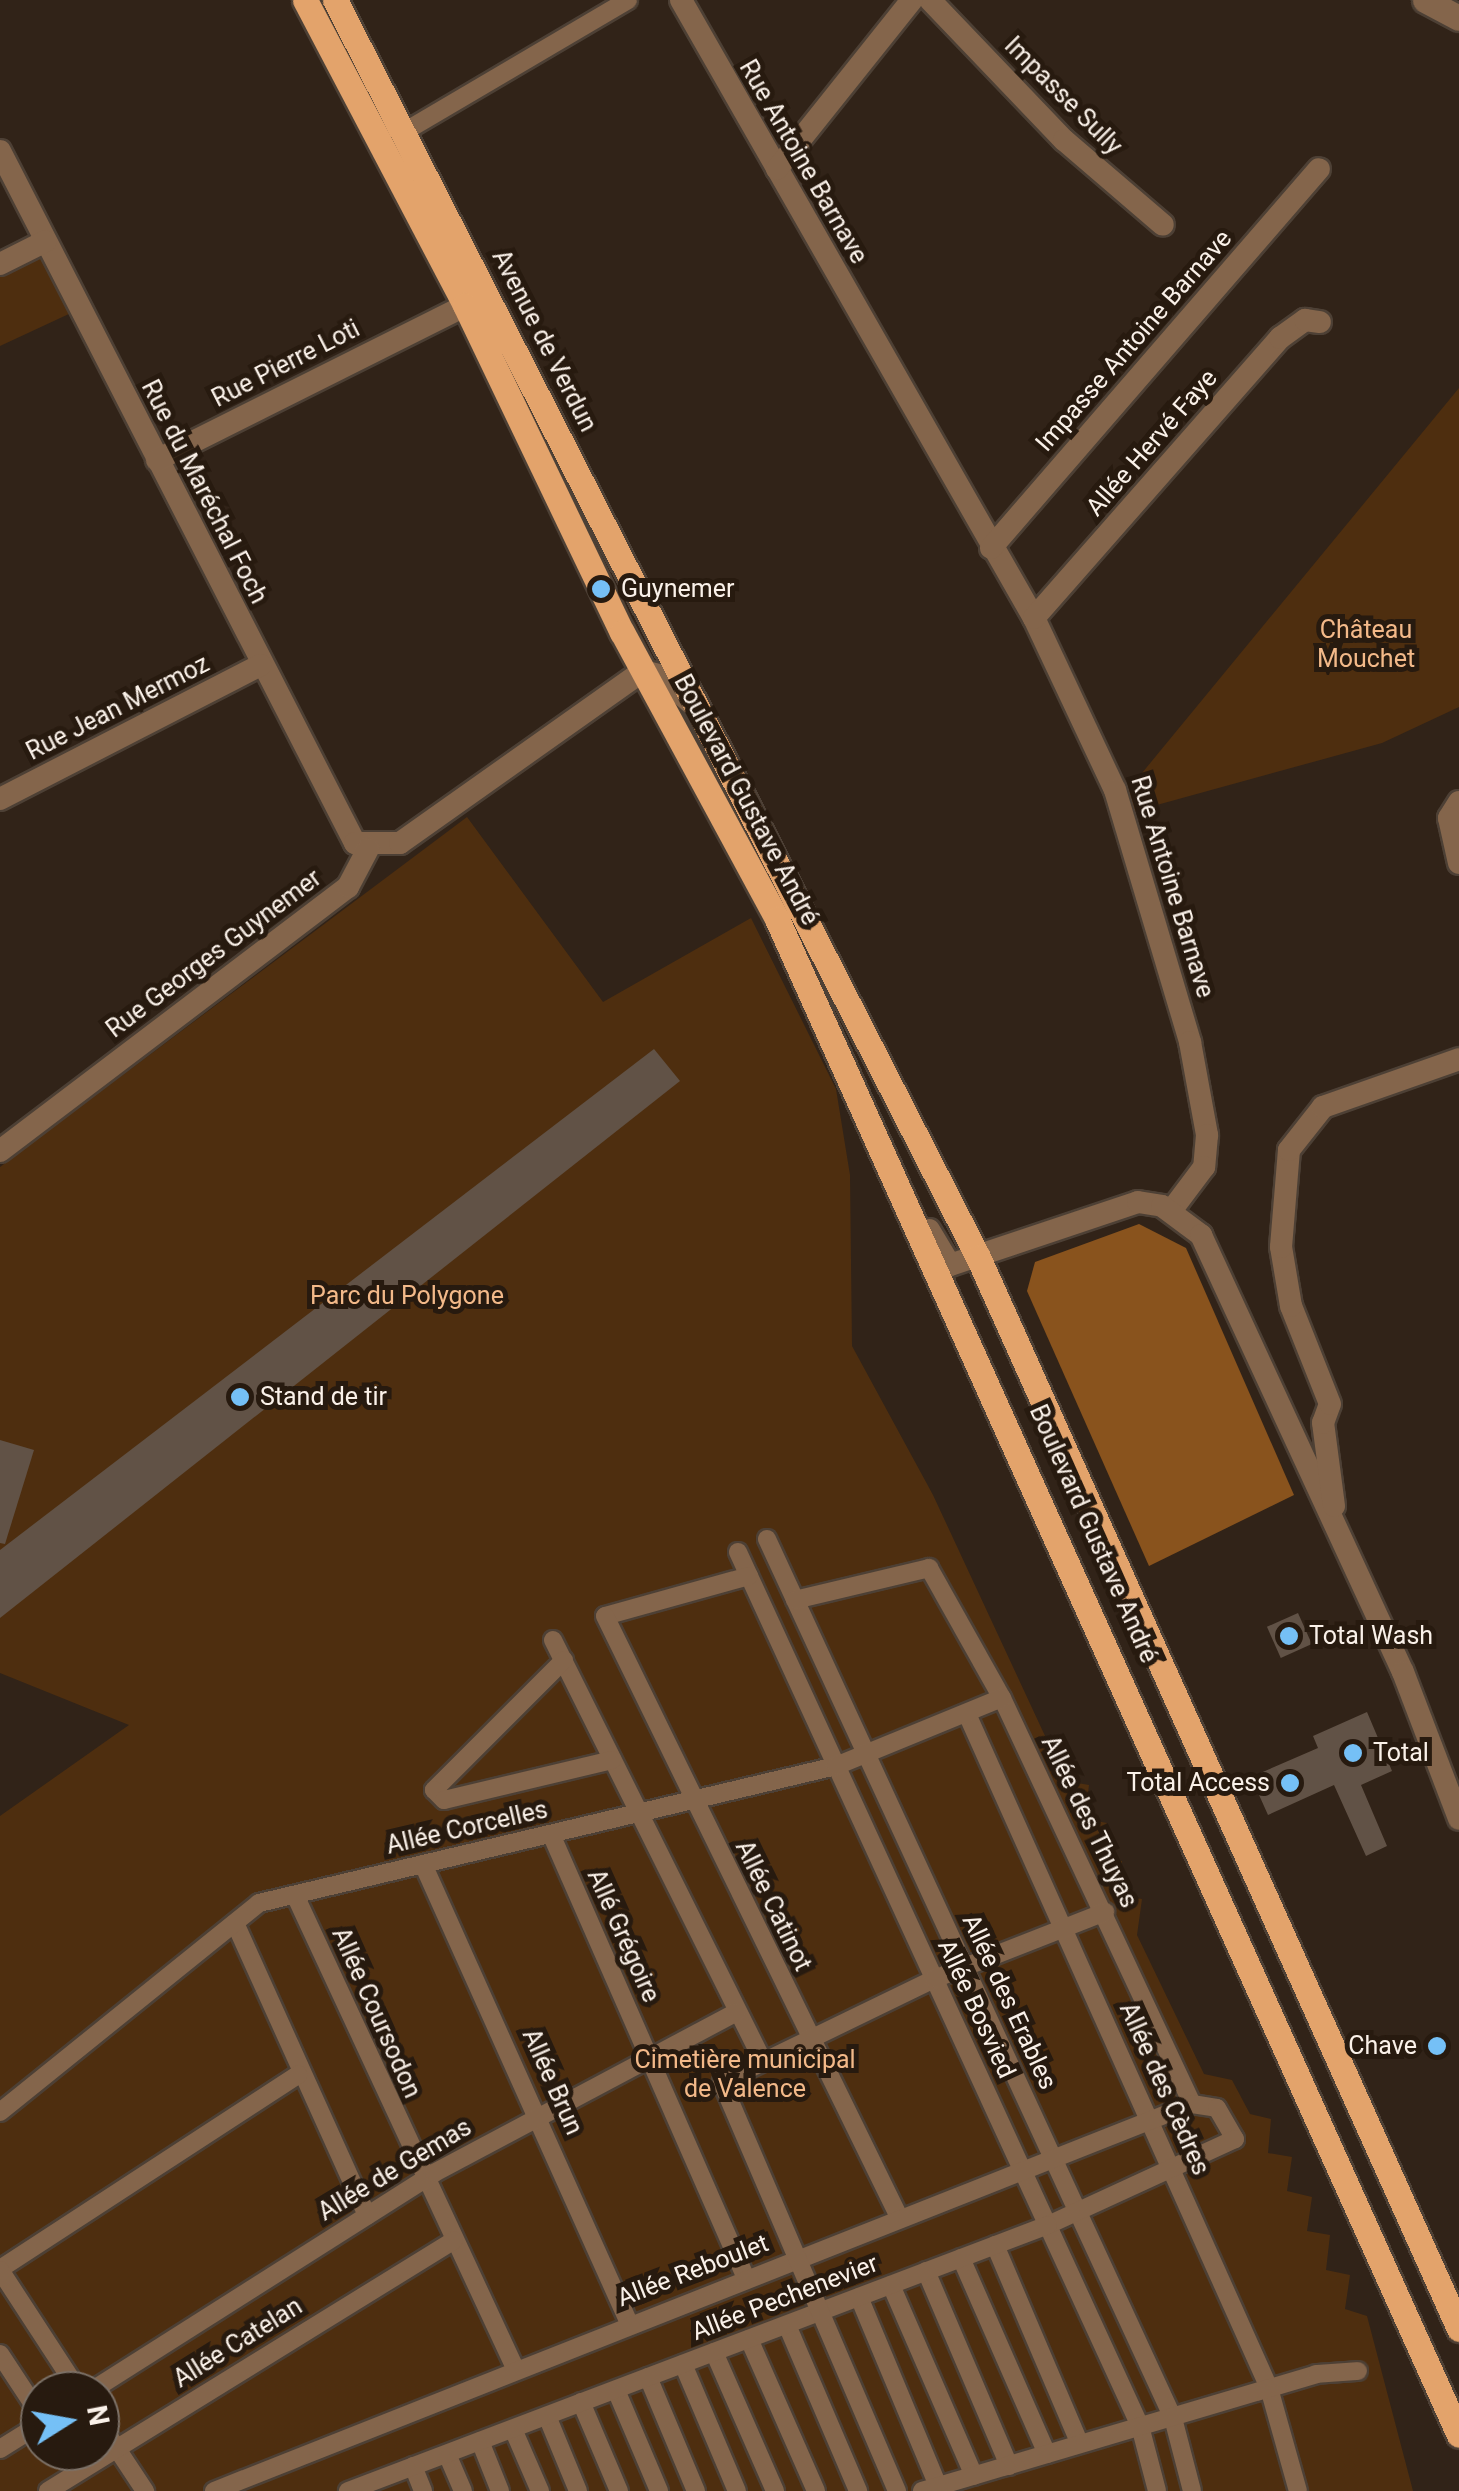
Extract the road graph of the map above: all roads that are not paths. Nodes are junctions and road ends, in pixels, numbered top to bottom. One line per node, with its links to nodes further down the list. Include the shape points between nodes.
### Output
1 (305, 0): 16 (main road, Avenue de Verdun)
2 (335, 0): 9 (main road, Avenue de Verdun)
3 (628, 0): 9 (street)
4 (681, 0): 11 (street, Rue Antoine Barnave)
5 (912, 0): 11 (street)
6 (930, 0): 13 (street, Impasse Sully, via 1064,140)
7 (1425, 0): 8 (street)
8 (1459, 18)
9 (404, 132): 16 (main road, Avenue de Verdun)
10 (0, 152): 14 (street, Rue du Maréchal Foch)
11 (777, 170): 19 (street, Rue Antoine Barnave)
12 (1319, 170): 19 (street, Impasse Antoine Barnave)
13 (1163, 226)
14 (46, 241): 15 (street); 18 (street, Rue du Maréchal Foch)
15 (0, 264)
16 (476, 300): 18 (street, Rue Pierre Loti); 22 (main road, Avenue de Verdun); 23 (main road, Avenue de Verdun)
17 (1320, 322): 20 (street, Allée Hervé Faye, via 1304,320 1280,338)
18 (157, 460): 21 (street, Rue du Maréchal Foch)
19 (990, 548): 20 (street, Rue Antoine Barnave)
20 (1034, 618): 33 (street, Rue Antoine Barnave, via 1115,790 1190,1042 1207,1135 1204,1167)
21 (261, 665): 24 (street, Rue Jean Mermoz); 26 (street, Rue du Maréchal Foch, via 345,832)
22 (642, 671): 23 (street, via 659,675); 26 (street, via 400,843); 29 (main road, Boulevard Gustave André)
23 (698, 710): 28 (main road, Boulevard Gustave André)
24 (0, 800)
25 (1459, 802): 27 (street, via 1449,818)
26 (368, 848): 31 (street, Rue Georges Guynemer, via 348,887)
27 (1459, 862)
28 (789, 884): 29 (street); 34 (main road, Boulevard Gustave André)
29 (770, 907): 32 (main road, Boulevard Gustave André)
30 (1459, 1060): 35 (street, via 1323,1107 1289,1150 1281,1248 1291,1306 1330,1404 1323,1423)
31 (0, 1152)
32 (893, 1163): 34 (street, via 940,1253 950,1264); 105 (main road, Boulevard Gustave André)
33 (1171, 1211): 34 (street, via 1111,1206); 35 (street, via 1201,1236)
34 (971, 1259): 87 (main road, Boulevard Gustave André)
35 (1337, 1530): 49 (street)
36 (766, 1539): 39 (street, Allée des Erables)
37 (738, 1552): 38 (street, Allée Bosvied)
38 (749, 1576): 46 (street, Allée Bosvied); 47 (street, Allée Catinot, via 605,1616)
39 (795, 1600): 42 (street, Allée des Thuyas, via 928,1568); 44 (street, Allée des Erables)
40 (553, 1640): 41 (street)
41 (564, 1660): 45 (street); 45 (street, via 434,1790 444,1800)
42 (1002, 1698): 43 (street, Allée Corcelles); 53 (street, Allée des Thuyas)
43 (968, 1714): 44 (street, Allée Corcelles); 55 (street, Allée des Cèdres)
44 (866, 1755): 46 (street, Allée Corcelles); 56 (street, Allée des Erables)
45 (612, 1760): 48 (street)
46 (836, 1766): 47 (street, Allée Corcelles); 57 (street, Allée Bosvied)
47 (692, 1800): 48 (street, Allée Corcelles); 59 (street, Allée Catinot)
48 (638, 1813): 50 (street, Allée Corcelles); 58 (street)
49 (1459, 1819)
50 (551, 1834): 51 (street, Allée Corcelles); 60 (street, Allé Grégoire)
51 (424, 1864): 52 (street, Allée Corcelles); 65 (street, Allée Brun)
52 (295, 1894): 54 (street, Allée Corcelles, via 259,1903); 70 (street, Allée Coursodon)
53 (1105, 1912): 55 (street); 63 (street, Allée des Thuyas)
54 (235, 1923): 62 (street); 64 (street, Allée Corcelles)
55 (1066, 1931): 56 (street); 66 (street, Allée des Cèdres)
56 (965, 1968): 57 (street); 67 (street, Allée des Erables)
57 (934, 1979): 59 (street); 69 (street, Allée Bosvied)
58 (737, 2012): 60 (street, Allée de Gemas); 61 (street)
59 (810, 2036): 61 (street); 73 (street, Allée Catinot)
60 (649, 2057): 65 (street, Allée de Gemas); 81 (street, Allé Grégoire)
61 (762, 2060): 77 (street, via 722,2082)
62 (298, 2075): 72 (street); 79 (street)
63 (1192, 2104): 66 (street, Allée Reboulet); 68 (street, Allée Pechenevier, via 1216,2108 1235,2139)
64 (0, 2112)
65 (540, 2114): 70 (street, Allée de Gemas); 85 (street, Allée Brun)
66 (1151, 2120): 67 (street, Allée Reboulet); 68 (street, Allée des Cèdres)
67 (1054, 2157): 69 (street, Allée Reboulet); 71 (street, Allée des Erables)
68 (1171, 2167): 71 (street, Allée Pechenevier); 98 (street, Allée des Cèdres)
69 (1022, 2169): 73 (street, Allée Reboulet); 74 (street, Allée Bosvied)
70 (426, 2182): 72 (street, Allée de Gemas); 75 (street, Allée Coursodon)
71 (1077, 2210): 74 (street, Allée Pechenevier); 102 (street, Allée des Erables)
72 (367, 2216): 95 (street, Allée de Gemas)
73 (899, 2217): 77 (street, Allée Reboulet)
74 (1048, 2224): 76 (street, Allée Pechenevier); 103 (street, Allée Bosvied)
75 (454, 2240): 92 (street, Allée Coursodon); 108 (street, Allée Catelan)
76 (996, 2245): 78 (street, Allée Pechenevier); 107 (street)
77 (797, 2257): 81 (street, Allée Reboulet); 84 (street)
78 (961, 2258): 80 (street, Allée Pechenevier); 111 (street)
79 (0, 2269): 93 (street)
80 (926, 2271): 82 (street, Allée Pechenevier); 113 (street)
81 (746, 2278): 85 (street, Allée Reboulet)
82 (891, 2285): 83 (street, Allée Pechenevier); 115 (street)
83 (859, 2297): 84 (street, Allée Pechenevier); 117 (street)
84 (820, 2312): 86 (street, Allée Pechenevier); 134 (street)
85 (629, 2323): 92 (street, Allée Reboulet)
86 (787, 2325): 88 (street, Allée Pechenevier); 133 (street)
87 (1459, 2329)
88 (750, 2339): 89 (street, Allée Pechenevier); 132 (street)
89 (714, 2352): 91 (street, Allée Pechenevier); 131 (street)
90 (0, 2354): 97 (street)
91 (683, 2364): 96 (street, Allée Pechenevier); 130 (street)
92 (515, 2368): 120 (street, Allée Reboulet)
93 (66, 2371)
94 (1358, 2371): 98 (street)
95 (120, 2373)
96 (648, 2378): 99 (street, Allée Pechenevier); 129 (street)
97 (20, 2384)
98 (1268, 2388): 102 (street); 137 (street, Allée des Cèdres)
99 (616, 2390): 100 (street, Allée Pechenevier); 128 (street)
100 (582, 2402): 101 (street, Allée Pechenevier); 127 (street)
101 (546, 2416): 104 (street, Allée Pechenevier); 126 (street)
102 (1173, 2418): 103 (street); 136 (street, Allée des Erables)
103 (1140, 2426): 107 (street); 135 (street, Allée Bosvied)
104 (513, 2428): 106 (street, Allée Pechenevier); 125 (street)
105 (1459, 2435)
106 (480, 2441): 110 (street, Allée Pechenevier); 124 (street)
107 (1080, 2444): 111 (street)
108 (120, 2445)
109 (120, 2453): 119 (street)
110 (447, 2454): 112 (street, Allée Pechenevier); 123 (street)
111 (1047, 2454): 113 (street)
112 (413, 2466): 116 (street, Allée Pechenevier); 122 (street)
113 (1008, 2466): 115 (street)
114 (79, 2471): 118 (street, Allée Catelan)
115 (974, 2476): 117 (street)
116 (380, 2485): 121 (street, Allée Pechenevier)
117 (930, 2489)
118 (48, 2491)
119 (145, 2491)
120 (214, 2491)
121 (348, 2491)
122 (423, 2491)
123 (463, 2491)
124 (500, 2491)
125 (540, 2491)
126 (578, 2491)
127 (619, 2491)
128 (659, 2491)
129 (696, 2491)
130 (738, 2491)
131 (775, 2491)
132 (816, 2491)
133 (858, 2491)
134 (897, 2491)
135 (1157, 2491)
136 (1192, 2491)
137 (1298, 2491)

